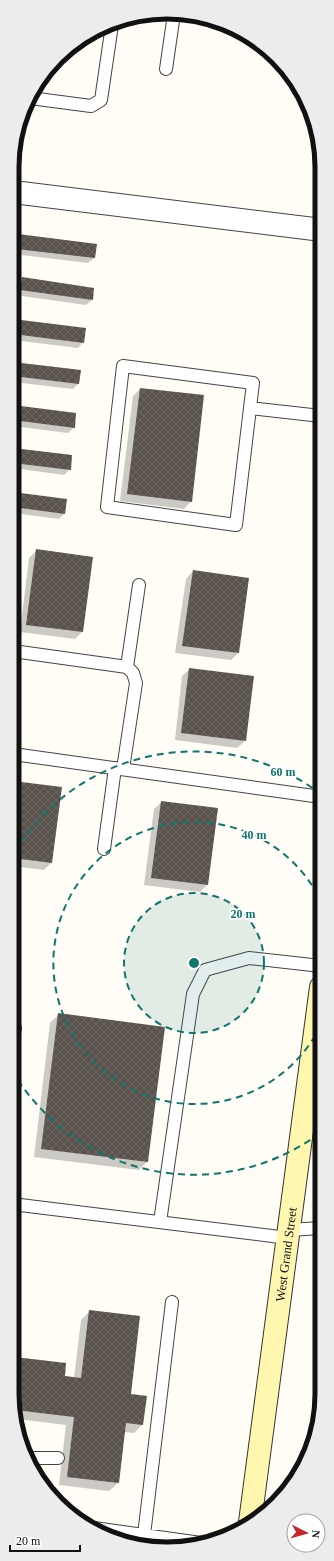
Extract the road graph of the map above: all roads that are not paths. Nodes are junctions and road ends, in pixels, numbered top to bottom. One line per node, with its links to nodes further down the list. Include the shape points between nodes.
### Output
1 (173, 19): 3 (lane)
2 (111, 30): 4 (lane, via 101,100 91,106)
3 (166, 70)
4 (36, 99)
5 (19, 193): 6 (street)
6 (315, 229)
7 (250, 408): 7 (lane, via 236,525 107,507 123,366 253,383); 8 (lane)
8 (315, 415)
9 (139, 585): 11 (lane)
10 (19, 652): 11 (lane)
11 (128, 667): 13 (lane, via 134,673 136,683)
12 (19, 755): 13 (lane)
13 (119, 768): 14 (lane); 15 (lane)
14 (315, 796)
15 (104, 849)
16 (315, 965): 19 (lane, via 249,958 205,970 193,994)
17 (315, 1044): 21 (main road, West Grand Street)
18 (19, 1205): 19 (lane)
19 (160, 1222): 21 (lane)
20 (315, 1229): 21 (lane)
21 (288, 1234): 25 (main road, West Grand Street)
22 (172, 1302): 27 (lane)
23 (34, 1458): 24 (lane)
24 (58, 1458)
25 (251, 1516)
26 (108, 1530): 27 (lane)
27 (144, 1535): 28 (lane)
28 (186, 1541)

